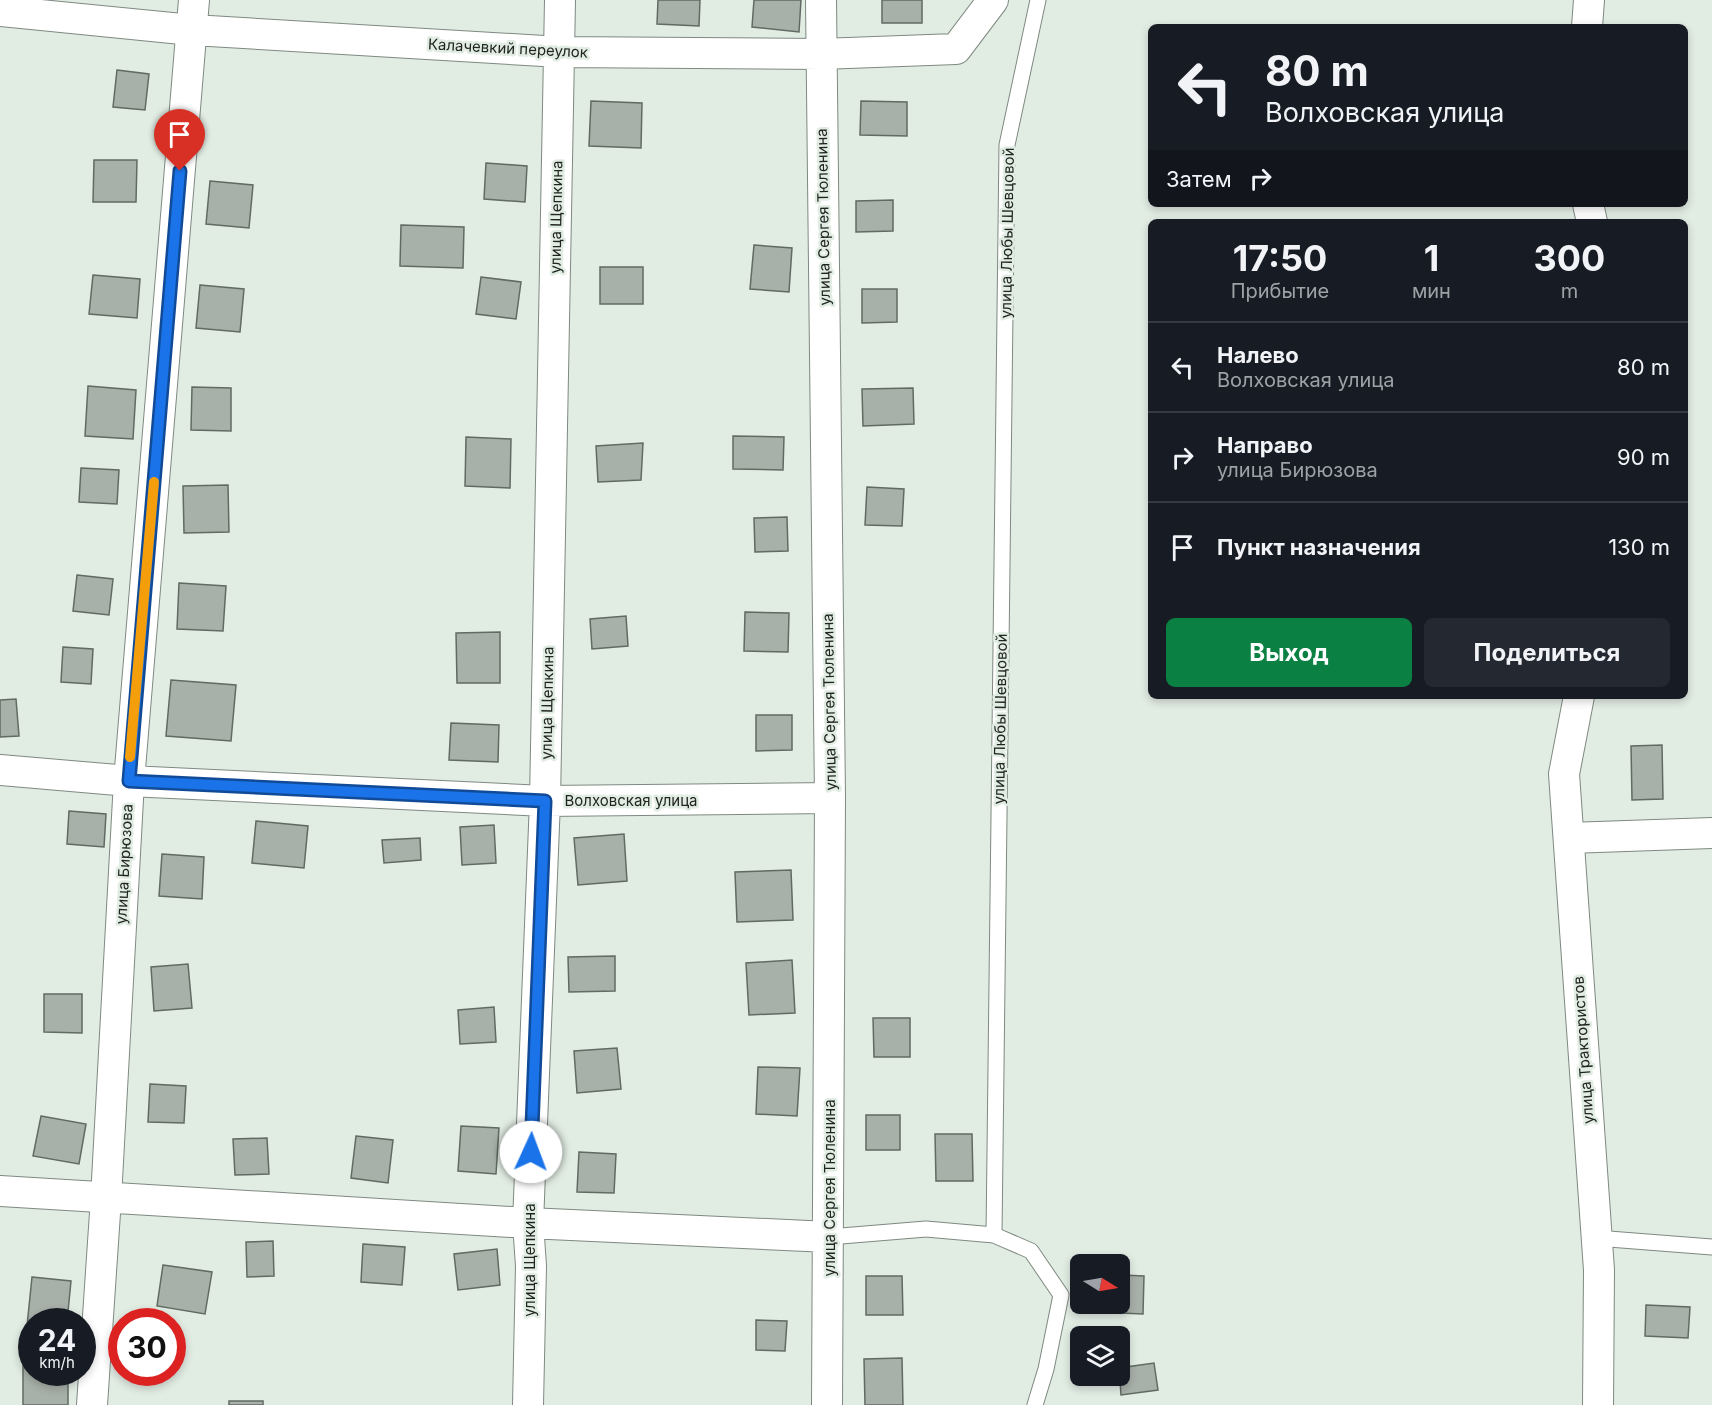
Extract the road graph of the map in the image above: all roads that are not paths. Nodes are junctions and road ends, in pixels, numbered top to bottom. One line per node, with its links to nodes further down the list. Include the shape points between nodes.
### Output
1 (194, 0): 9 (street, улица Бирюзова)
2 (560, 0): 10 (street, улица Щепкина)
3 (821, 0): 11 (street, улица Сергея Тюленина)
4 (993, 0): 11 (street, Калачевкий переулок, via 956,49)
5 (1038, 0): 22 (lane, улица Любы Шевцовой, via 1007,145)
6 (1589, 0): 8 (street)
7 (0, 11): 9 (street, Калачевкий переулок)
8 (1587, 24)
9 (192, 30): 10 (street, Калачевкий переулок); 14 (street, улица Бирюзова)
10 (560, 52): 11 (street, Калачевкий переулок); 16 (street, улица Щепкина)
11 (821, 54): 15 (street, улица Сергея Тюленина)
12 (1578, 699): 18 (street, улица Трактористов, via 1564,774)
13 (0, 770): 14 (street, Волховская улица)
14 (129, 781): 16 (street, Волховская улица); 20 (street, улица Бирюзова)
15 (830, 798): 16 (street, Волховская улица); 23 (street, улица Сергея Тюленина)
16 (545, 801): 21 (street, улица Щепкина)
17 (1712, 833): 18 (street)
18 (1569, 838): 24 (street, улица Трактористов)
19 (0, 1191): 20 (street)
20 (106, 1198): 21 (street); 26 (street, улица Бирюзова)
21 (528, 1223): 23 (street); 27 (street, улица Щепкина)
22 (994, 1235): 23 (lane, via 926,1229); 29 (lane, via 1031,1251 1061,1295)
23 (829, 1237): 28 (street, улица Сергея Тюленина)
24 (1596, 1238): 25 (lane); 30 (street, улица Трактористов)
25 (1712, 1247)
26 (92, 1405)
27 (528, 1405)
28 (827, 1405)
29 (1035, 1405)
30 (1598, 1405)

